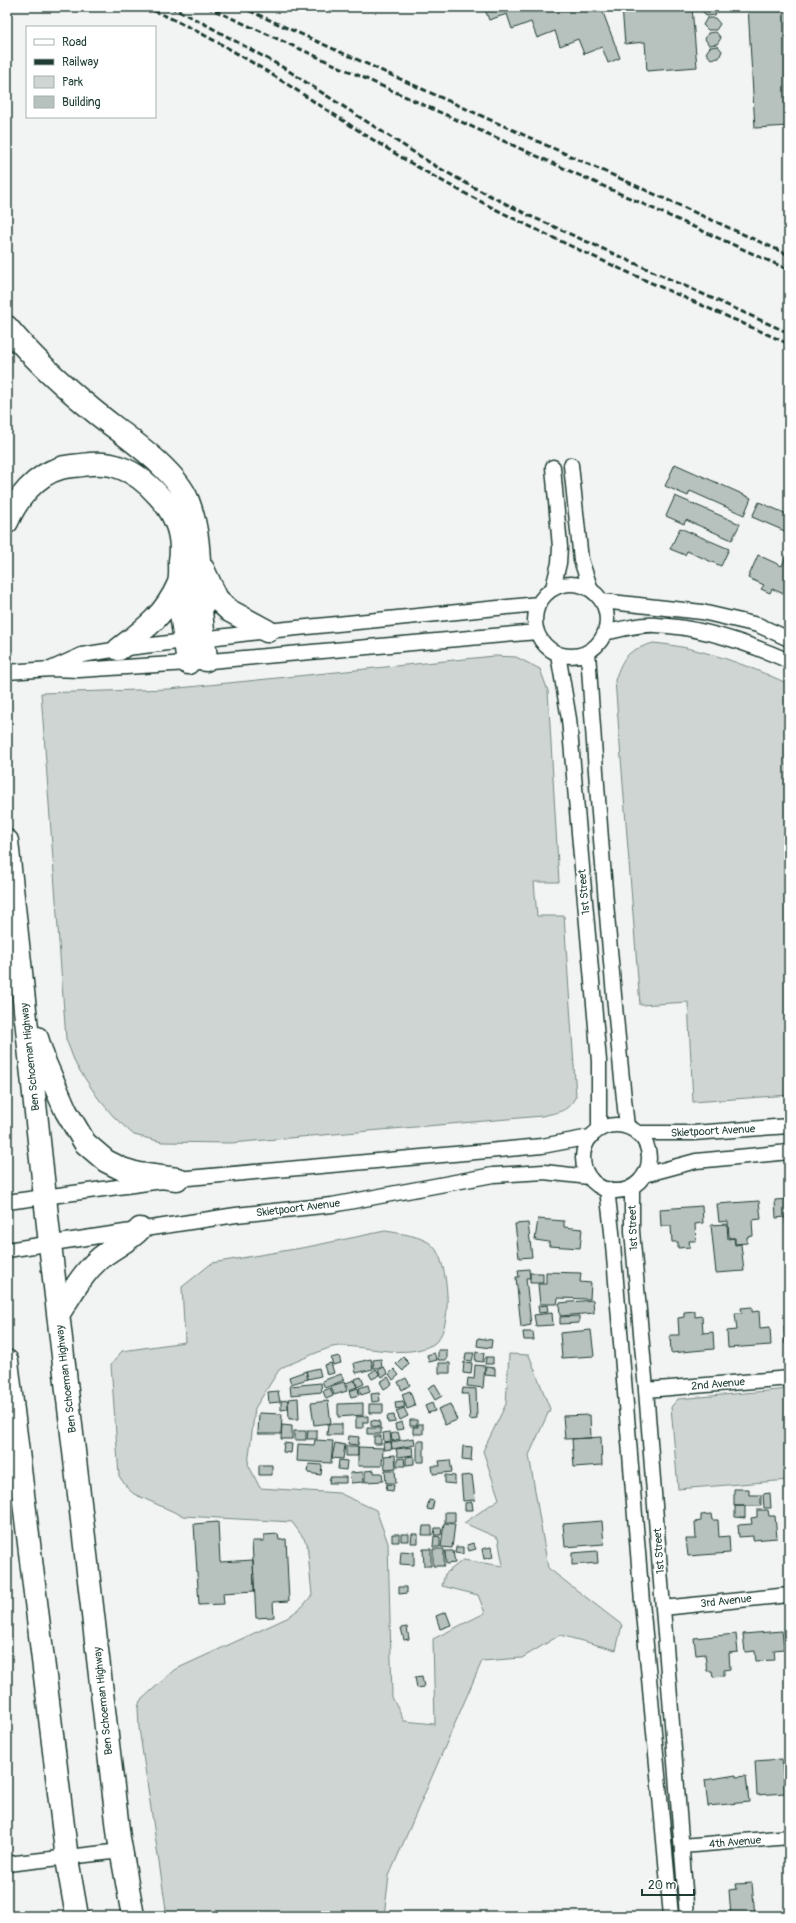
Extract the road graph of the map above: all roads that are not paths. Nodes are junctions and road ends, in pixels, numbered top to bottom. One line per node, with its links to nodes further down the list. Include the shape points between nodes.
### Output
1 (7, 327): 5 (main road, via 23,347 83,402 175,480 188,500 198,534)
2 (571, 466): 8 (street, via 581,560)
3 (553, 467): 7 (street, via 560,547)
4 (7, 522): 6 (main road, via 13,508 31,486 60,468 91,464 122,468 146,482 169,507 179,528 182,549)
5 (200, 560): 11 (main road, via 217,599 230,611); 15 (main road)
6 (179, 584): 15 (main road, via 180,606); 16 (main road, via 164,610 151,624)
7 (553, 588): 8 (street, via 575,584); 10 (street)
8 (591, 590): 9 (street)
9 (602, 602): 13 (street, via 607,617); 14 (street, via 702,612 758,625)
10 (538, 604): 11 (street); 12 (street, via 534,618)
11 (266, 630): 15 (street)
12 (536, 632): 18 (street, via 545,645); 20 (street)
13 (605, 632): 17 (street, via 598,644); 19 (street, via 648,626 674,627 723,637)
14 (789, 639)
15 (195, 640): 16 (street); 20 (main road)
16 (119, 649): 21 (street, via 82,655)
17 (588, 652): 18 (street, via 568,656); 26 (street, 1st Street, via 606,895)
18 (558, 654): 27 (street, 1st Street, via 569,719 599,1061)
19 (789, 661)
20 (197, 662): 21 (street, via 79,670)
21 (47, 669): 22 (street)
22 (7, 672)
23 (7, 841): 24 (main road, Ben Schoeman Highway)
24 (24, 995): 31 (main road, via 45,1063 66,1111 85,1143 106,1161 122,1169 138,1174); 34 (main road, Ben Schoeman Highway)
25 (789, 1126): 26 (street, Skietpoort Avenue, via 693,1133)
26 (632, 1130): 27 (street, via 618,1125 608,1126); 29 (street, via 644,1140 649,1157)
27 (595, 1134): 30 (street, via 585,1146 583,1157 584,1167); 31 (street, via 542,1146)
28 (789, 1152): 29 (street, via 696,1161)
29 (644, 1175): 32 (street)
30 (589, 1176): 33 (street); 36 (street, Skietpoort Avenue, via 544,1172 492,1174 332,1205)
31 (177, 1179): 34 (street)
32 (632, 1187): 33 (street, via 624,1190); 42 (street, 1st Street, via 632,1232)
33 (607, 1189): 52 (street, 1st Street)
34 (46, 1197): 35 (street); 37 (main road, Ben Schoeman Highway)
35 (7, 1202)
36 (140, 1229): 37 (street, Skietpoort Avenue); 39 (main road, via 90,1267)
37 (50, 1244): 38 (street, Skietpoort Avenue); 39 (main road, Ben Schoeman Highway)
38 (7, 1250)
39 (59, 1313): 47 (main road, Ben Schoeman Highway)
40 (7, 1361): 48 (main road)
41 (789, 1378): 42 (street, 2nd Avenue)
42 (646, 1390): 44 (street, 1st Street)
43 (789, 1594): 44 (street, 3rd Avenue)
44 (663, 1608): 46 (street, 1st Street)
45 (789, 1837): 46 (street, 4th Avenue)
46 (682, 1846): 53 (street, 1st Street)
47 (122, 1851): 48 (street); 51 (main road, Ben Schoeman Highway)
48 (67, 1859): 49 (street); 50 (main road)
49 (7, 1864)
50 (77, 1916)
51 (133, 1916)
52 (671, 1916)
53 (687, 1916)

